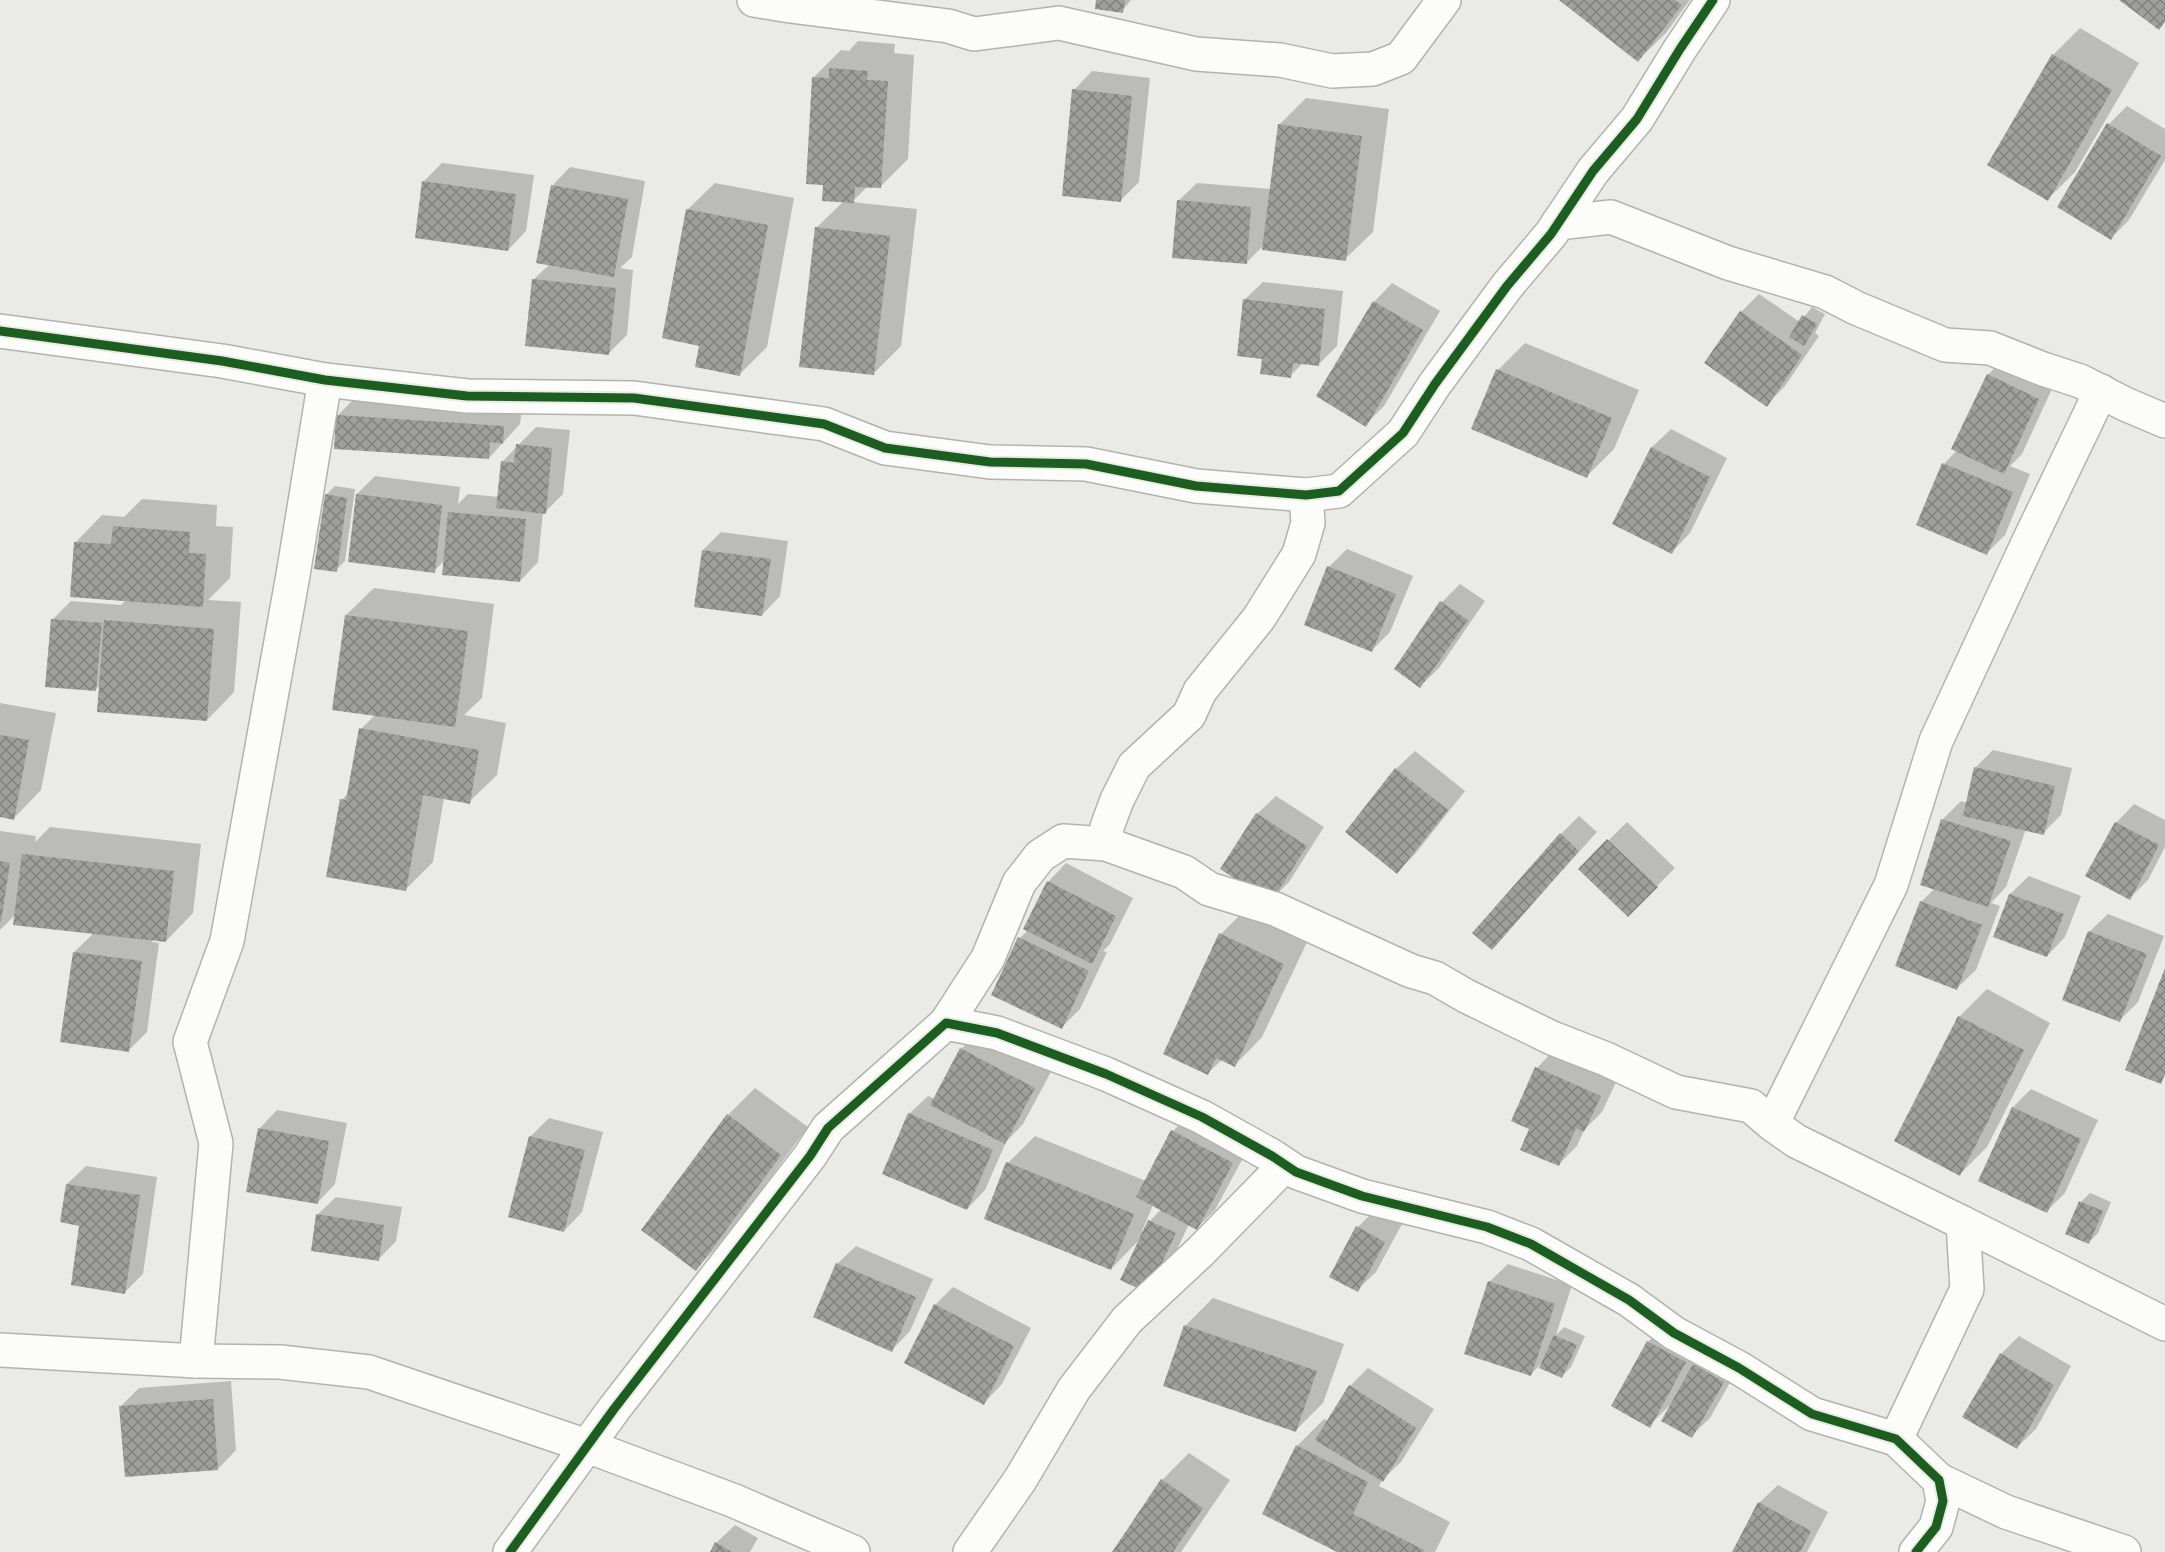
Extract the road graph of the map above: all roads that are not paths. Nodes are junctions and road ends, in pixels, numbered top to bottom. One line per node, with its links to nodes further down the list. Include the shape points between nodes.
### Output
1 (754, 0): 4 (street)
2 (1444, 0): 4 (street, via 1401,58 1373,69 1332,71 1280,60 1196,54 1059,23 974,34 948,26)
3 (1713, 0): 5 (street, via 1637,119 1593,171)
4 (790, 3)
5 (1558, 223): 8 (street, via 1611,218 1728,263 1824,292 1945,345 1990,348); 10 (street, via 1507,286 1403,433 1339,491)
6 (0, 331): 7 (street, via 222,361)
7 (325, 380): 10 (street, via 467,396 634,398 824,424 885,448 990,462 1086,464 1196,486); 18 (street, via 227,941 190,1042 216,1143)
8 (2101, 391): 9 (street); 13 (street, via 1936,741 1891,885)
9 (2165, 421)
10 (1305, 495): 11 (street, via 1308,523 1299,554 1259,618 1200,691 1189,715 1134,766 1107,827)
11 (1106, 844): 12 (street, via 1063,841 1040,856 1019,883 988,958); 13 (street, via 1185,872 1209,889 1275,909 1411,971 1435,978 1552,1038 1646,1080 1676,1092 1751,1106)
12 (946, 1023): 14 (street, via 997,1034 1106,1074 1202,1117); 20 (street, via 828,1128)
13 (1772, 1124): 15 (street, via 1796,1141)
14 (1285, 1165): 19 (street, via 1362,1196 1487,1227 1531,1244 1812,1414); 24 (street, via 1127,1320 1074,1389 1020,1480)
15 (1963, 1223): 16 (street); 19 (street, via 1967,1289)
16 (2165, 1324)
17 (0, 1350): 18 (street)
18 (196, 1361): 20 (street, via 280,1362 369,1372)
19 (1896, 1439): 21 (street)
20 (587, 1446): 22 (street); 23 (street, via 732,1500)
21 (1939, 1480): 25 (street, via 1942,1501 1936,1527); 26 (street, via 2006,1512)
22 (510, 1552)
23 (853, 1552)
24 (970, 1552)
25 (1916, 1552)
26 (2124, 1552)

